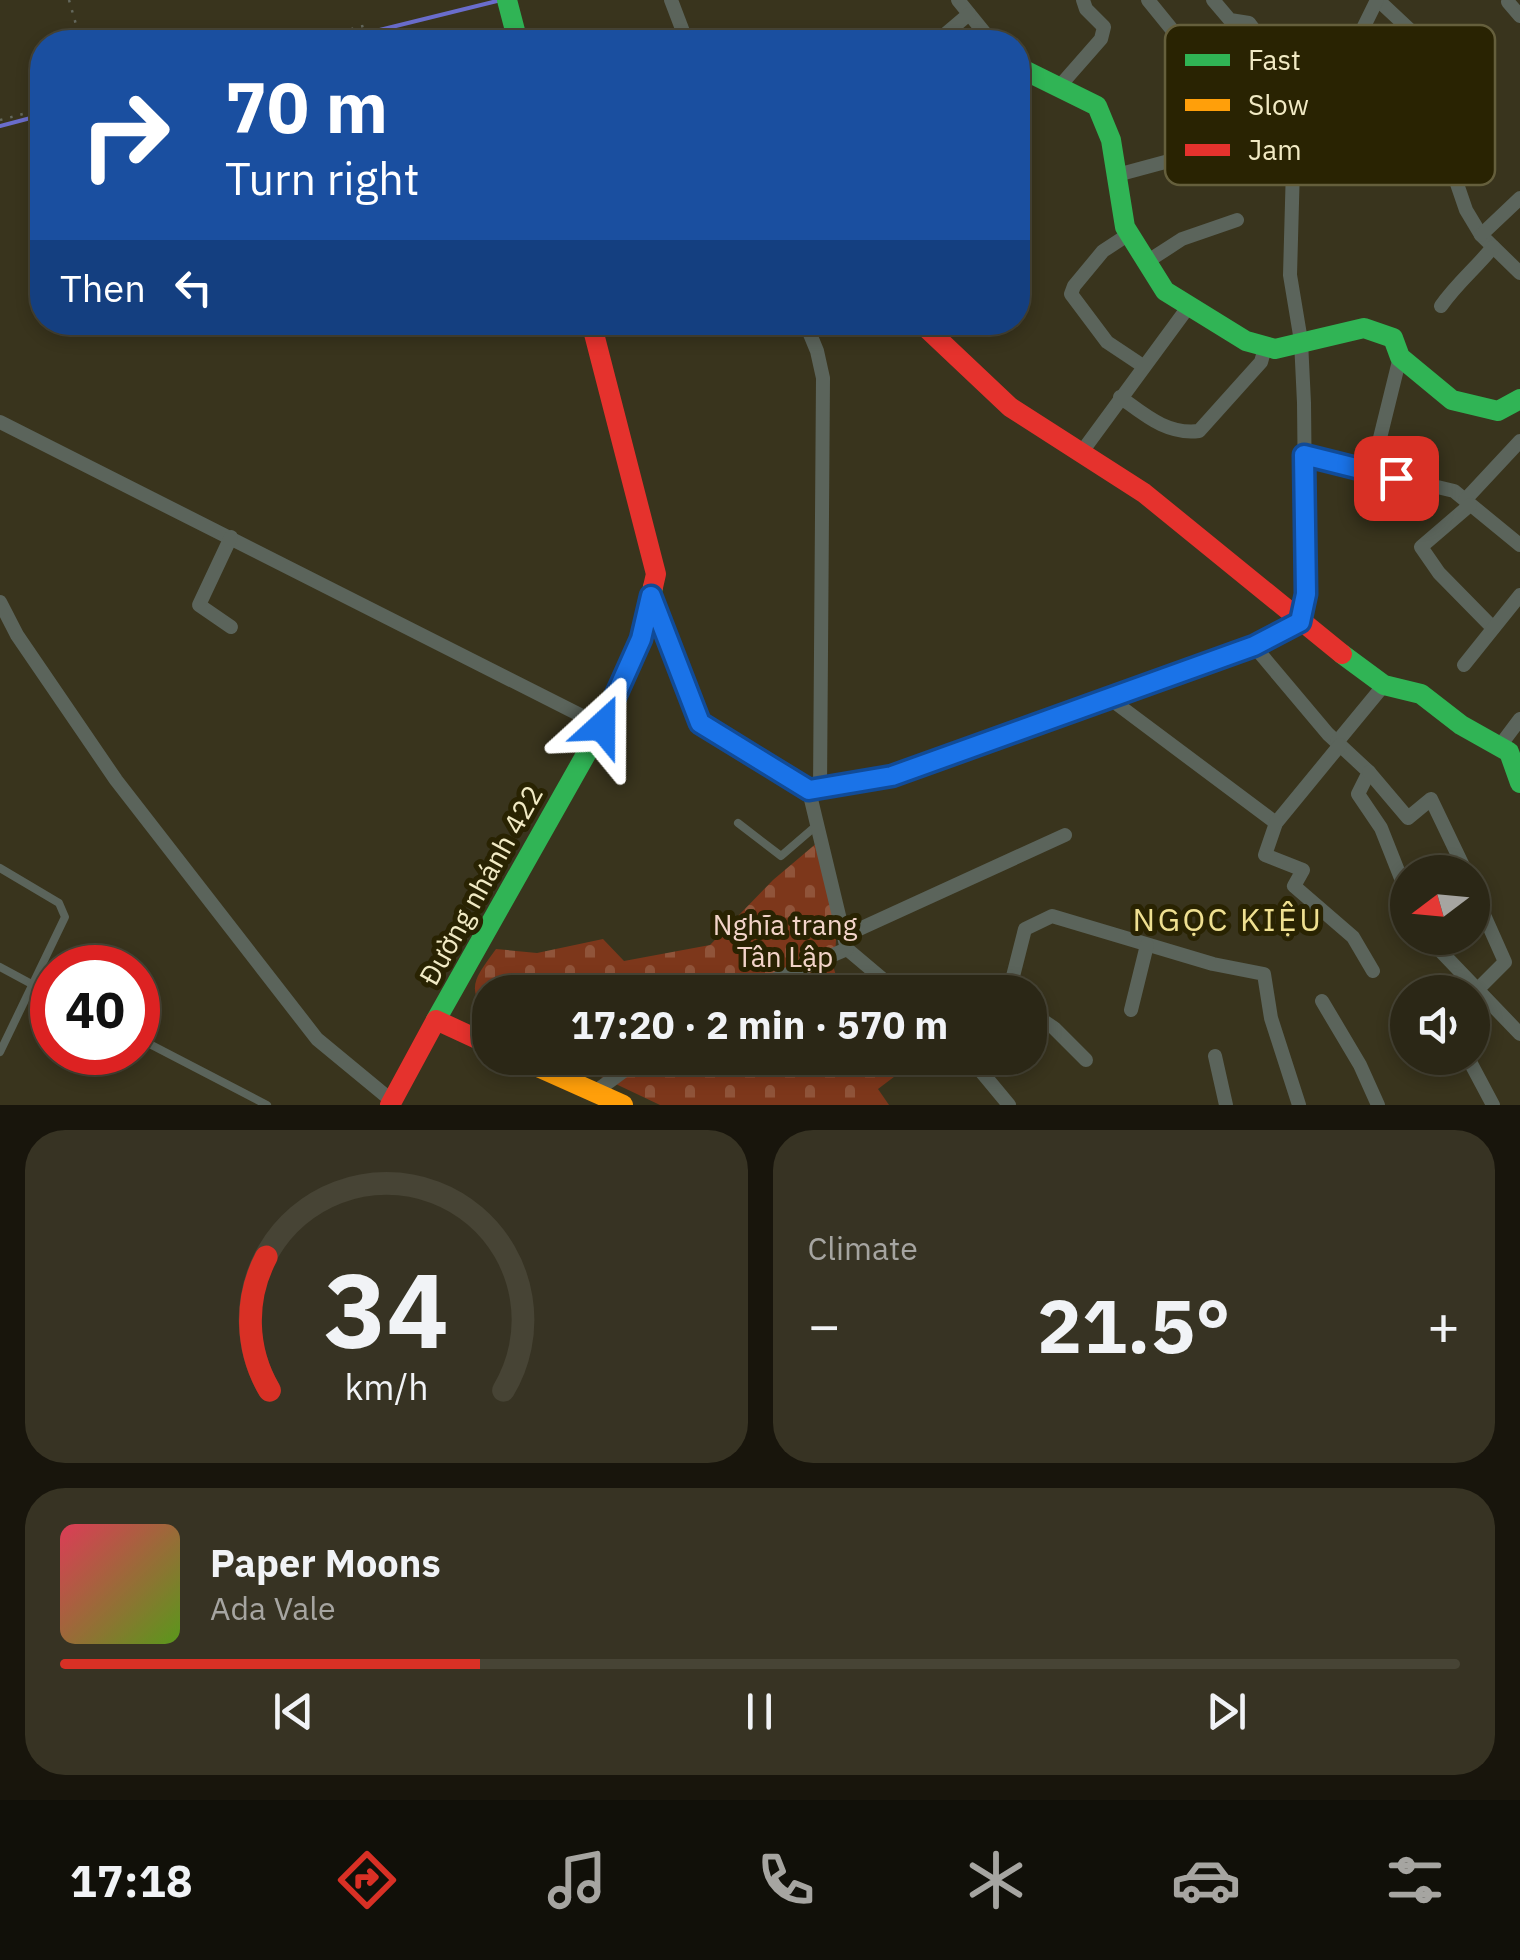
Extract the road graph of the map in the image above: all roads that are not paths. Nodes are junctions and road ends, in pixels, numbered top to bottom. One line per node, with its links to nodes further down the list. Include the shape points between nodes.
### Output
1 (670, 0): 14 (street)
2 (958, 0): 8 (street)
3 (1084, 0): 18 (street, via 1104,27 1101,38)
4 (1148, 0): 10 (street)
5 (1213, 0): 11 (street, via 1230,20)
6 (1377, 0): 12 (street); 13 (street)
7 (1505, 4): 9 (street)
8 (969, 14): 15 (street); 16 (street)
9 (1520, 16)
10 (1168, 25)
11 (1250, 25)
12 (1364, 25)
13 (1404, 25)
14 (683, 30)
15 (950, 30)
16 (982, 30)
17 (1030, 74): 18 (street)
18 (1058, 88): 20 (street, via 1096,106)
19 (1165, 162): 20 (street)
20 (1117, 175): 25 (street)
21 (1292, 185): 35 (street, via 1290,274)
22 (1457, 185): 26 (street)
23 (1520, 198): 26 (street)
24 (1238, 220): 28 (street, via 1182,239)
25 (1129, 234): 28 (street); 38 (street, via 1103,251 1071,294 1108,342)
26 (1481, 235): 27 (street)
27 (1493, 247): 29 (street); 31 (street)
28 (1145, 262): 30 (street, via 1165,291)
29 (1520, 273)
30 (1189, 306): 36 (street); 38 (street)
31 (1441, 306)
32 (594, 335): 50 (street, Đường nhánh 422, via 656,574)
33 (810, 335): 65 (street, via 823,378)
34 (934, 335): 43 (street, via 1010,408)
35 (1300, 341): 36 (street); 37 (street, via 1364,328 1393,338); 44 (street)
36 (1265, 348): 39 (street, via 1261,362 1199,431 1180,434)
37 (1400, 357): 40 (street, via 1452,400 1498,411); 45 (street)
38 (1143, 366): 39 (street)
39 (1120, 397): 43 (street)
40 (1520, 400)
41 (0, 422): 47 (street)
42 (1520, 441): 46 (street)
43 (1081, 452): 52 (street, via 1144,493)
44 (1304, 455): 45 (street); 52 (street, via 1306,594)
45 (1368, 470): 46 (street, via 1454,491)
46 (1468, 502): 48 (street); 54 (street, via 1421,547)
47 (231, 537): 53 (street, via 199,605); 60 (street)
48 (1520, 545)
49 (1520, 595): 54 (street)
50 (651, 596): 60 (street, Đường nhánh 422, via 641,639); 65 (street, via 700,723)
51 (0, 602): 103 (street, via 116,780 317,1039)
52 (1300, 622): 55 (street); 57 (street)
53 (232, 627)
54 (1493, 628): 56 (street)
55 (1254, 646): 58 (street); 61 (street)
56 (1464, 665)
57 (1384, 685): 61 (street); 62 (street, via 1420,694)
58 (1109, 698): 65 (street, via 892,776); 67 (street)
59 (1520, 719): 62 (street)
60 (602, 726): 90 (street, Đường nhánh 422)
61 (1339, 744): 63 (street); 67 (street)
62 (1499, 748): 64 (street, via 1509,752)
63 (1369, 772): 70 (street, via 1358,794); 71 (street, via 1408,818 1431,799)
64 (1520, 783)
65 (815, 790): 68 (street)
66 (738, 823): 68 (lane, via 780,856)
67 (1276, 823): 79 (street, via 1265,855 1303,870 1294,886 1353,937)
68 (817, 825): 74 (street)
69 (1064, 835): 74 (street)
70 (1392, 855)
71 (1458, 855)
72 (0, 868): 76 (lane, via 59,903 64,924)
73 (1490, 927): 84 (street, via 1506,962)
74 (846, 943): 80 (street); 81 (street)
75 (1147, 944): 82 (street, via 1052,916 1025,929); 89 (street); 108 (street, via 1264,974 1270,1018)
76 (54, 945)
77 (1444, 955): 83 (street)
78 (0, 968): 85 (lane)
79 (1373, 971)
80 (780, 975)
81 (880, 975)
82 (1013, 975)
83 (1462, 975)
84 (1490, 977)
85 (30, 983)
86 (30, 993): 95 (lane)
87 (1322, 1001): 109 (street)
88 (1490, 1004): 92 (street)
89 (1131, 1010)
90 (436, 1020): 93 (street); 103 (street, Đường nhánh 422)
91 (1047, 1023): 97 (street)
92 (1520, 1034)
93 (472, 1037)
94 (160, 1049): 104 (lane)
95 (0, 1052)
96 (1214, 1056): 107 (street)
97 (1086, 1060)
98 (556, 1075): 102 (street)
99 (618, 1075): 102 (street)
100 (985, 1075): 106 (street)
101 (1477, 1075): 110 (street)
102 (594, 1092): 105 (street)
103 (391, 1103)
104 (267, 1105)
105 (623, 1105)
106 (1009, 1105)
107 (1226, 1105)
108 (1299, 1105)
109 (1378, 1105)
110 (1492, 1105)

